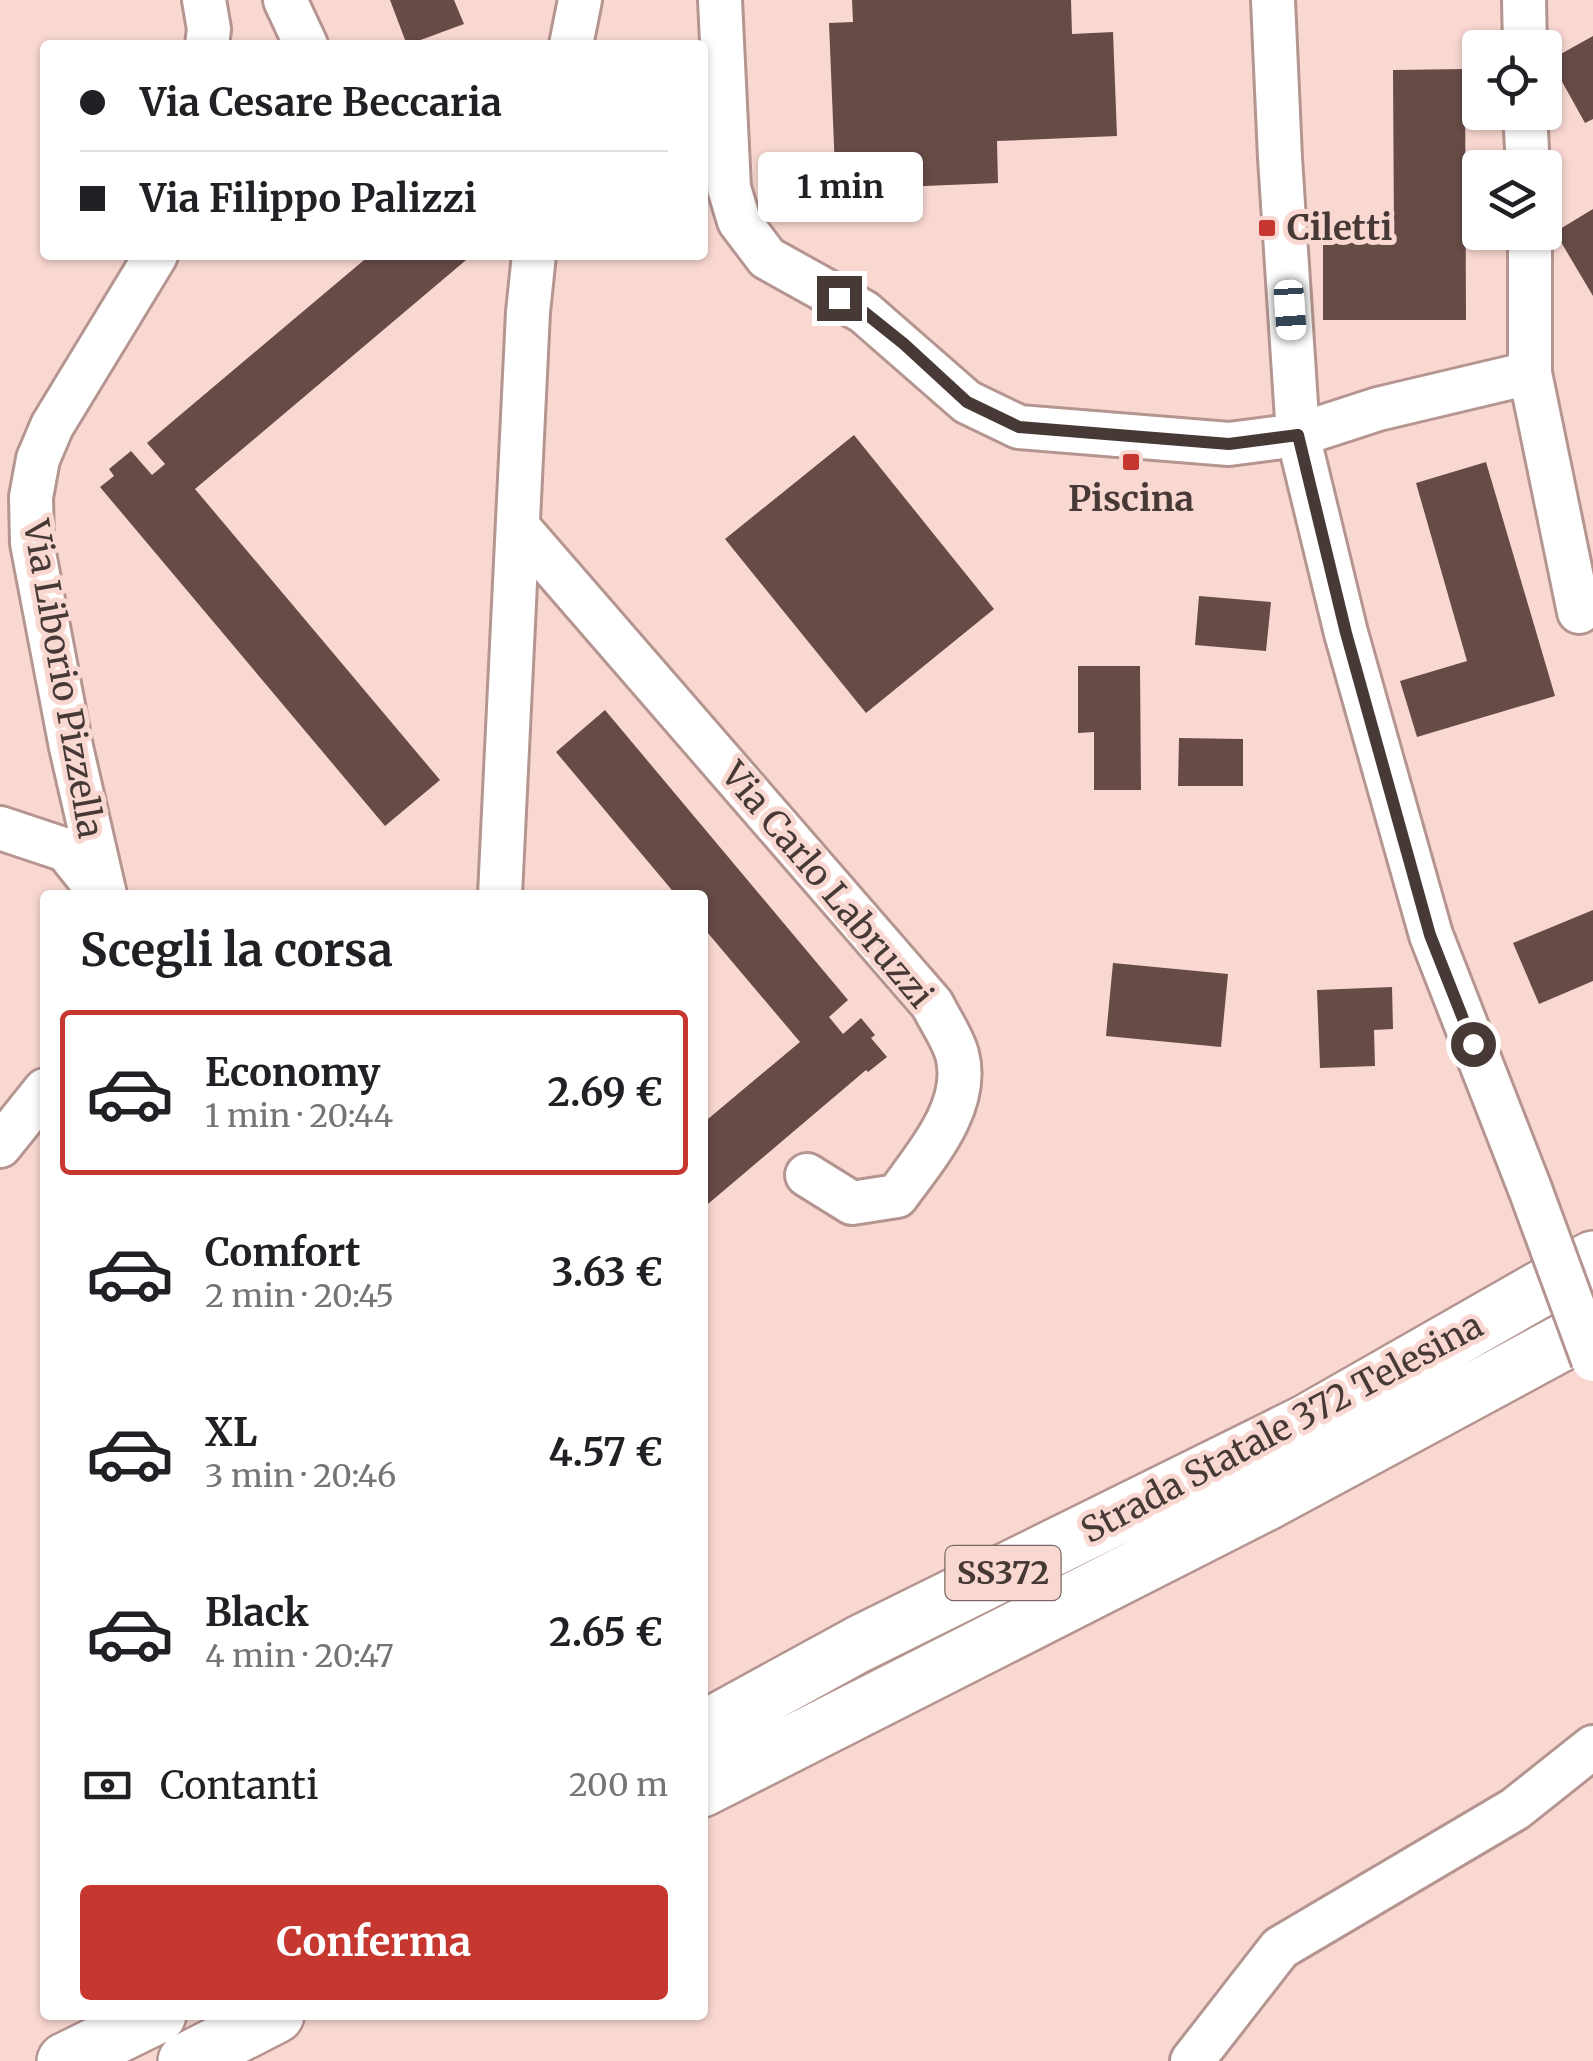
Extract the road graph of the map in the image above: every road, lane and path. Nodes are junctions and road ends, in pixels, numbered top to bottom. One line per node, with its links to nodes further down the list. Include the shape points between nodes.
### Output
1 (204, 0): 6 (street)
2 (285, 0): 7 (street)
3 (580, 0): 8 (street)
4 (720, 0): 13 (street, via 729,188 739,221 767,258 864,312 967,402 1019,427 1229,444)
5 (1274, 0): 13 (street)
6 (208, 40)
7 (304, 40)
8 (572, 40)
9 (1530, 250): 12 (street)
10 (153, 260): 18 (street, Via Liborio Pizzella, via 52,426 31,498 32,543)
11 (533, 260): 14 (street)
12 (1530, 373): 13 (street); 15 (street)
13 (1298, 435): 25 (street, bridge, via 1430,935)
14 (519, 528): 19 (street); 22 (street, Via Carlo Labruzzi, via 932,1004 958,1056 957,1101 897,1196 852,1202)
15 (1579, 612)
16 (0, 828): 17 (street, via 66,850)
17 (100, 890)
18 (103, 890)
19 (500, 890)
20 (40, 1096): 21 (street)
21 (0, 1146)
22 (807, 1175)
23 (1593, 1259): 26 (highway, Strada Statale 372 Telesina / SS372, via 1306,1423 859,1644)
24 (1593, 1326): 28 (highway, Strada Statale 372 Telesina / SS372)
25 (1593, 1360)
26 (708, 1727)
27 (1593, 1747): 33 (street, via 1515,1809 1280,1948)
28 (708, 1786)
29 (148, 2020): 31 (highway)
30 (266, 2020): 32 (highway)
31 (66, 2061)
32 (186, 2061)
33 (1192, 2061)

